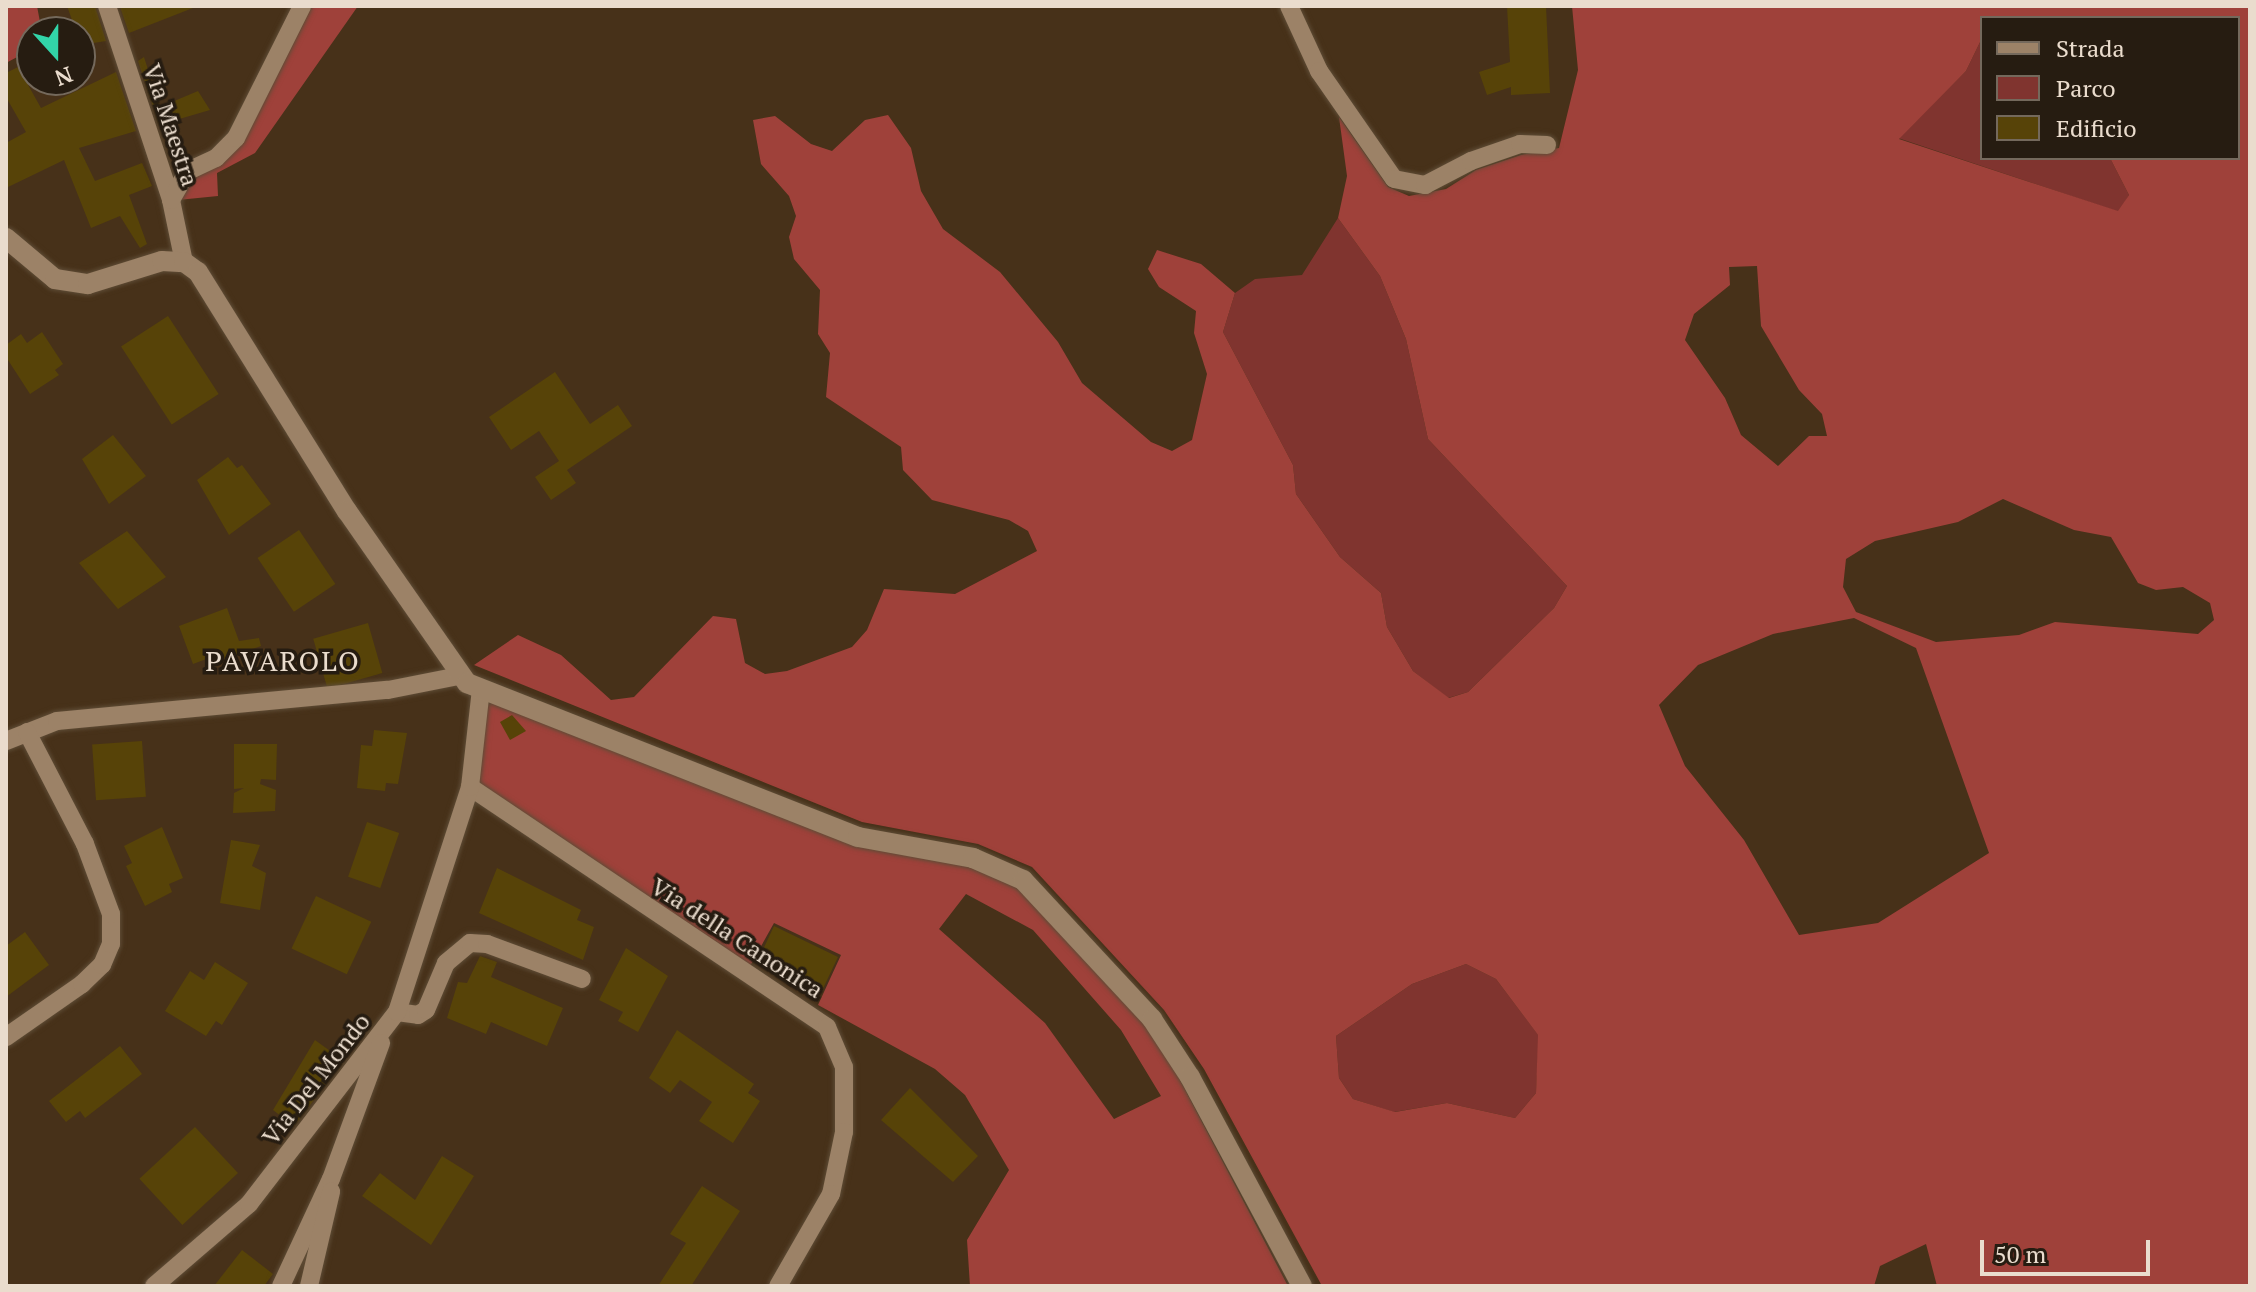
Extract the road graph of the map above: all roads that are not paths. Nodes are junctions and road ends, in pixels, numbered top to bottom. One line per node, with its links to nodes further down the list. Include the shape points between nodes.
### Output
1 (107, 6): 5 (street, Via Maestra)
2 (302, 6): 5 (street, via 236,138 216,158 188,171)
3 (1289, 6): 4 (street, via 1319,71 1394,179 1425,185 1520,144)
4 (1547, 145)
5 (171, 200): 7 (street, Via Maestra)
6 (6, 238): 7 (street, via 55,279 88,284 162,261)
7 (184, 262): 8 (street, via 198,272)
8 (459, 676): 9 (street); 10 (street, via 388,690 57,721)
9 (481, 689): 12 (street, Via Del Mondo); 22 (street, via 858,837 973,858 1023,880 1152,1019 1190,1077)
10 (27, 732): 11 (street); 16 (street, via 85,844 111,914 111,944 102,965 82,984)
11 (6, 741)
12 (470, 787): 14 (street, Via Del Mondo); 21 (street, Via della Canonica, via 827,1027 844,1067 844,1132 831,1194)
13 (582, 979): 14 (street, via 487,944 470,943 446,963 426,1010 418,1015)
14 (397, 1012): 15 (street, Via Del Mondo)
15 (383, 1036): 17 (street); 18 (street, Via Del Mondo, via 249,1204)
16 (6, 1037)
17 (331, 1179): 19 (street); 20 (street, via 332,1199)
18 (154, 1286)
19 (281, 1286)
20 (309, 1286)
21 (778, 1286)
22 (1302, 1286)

